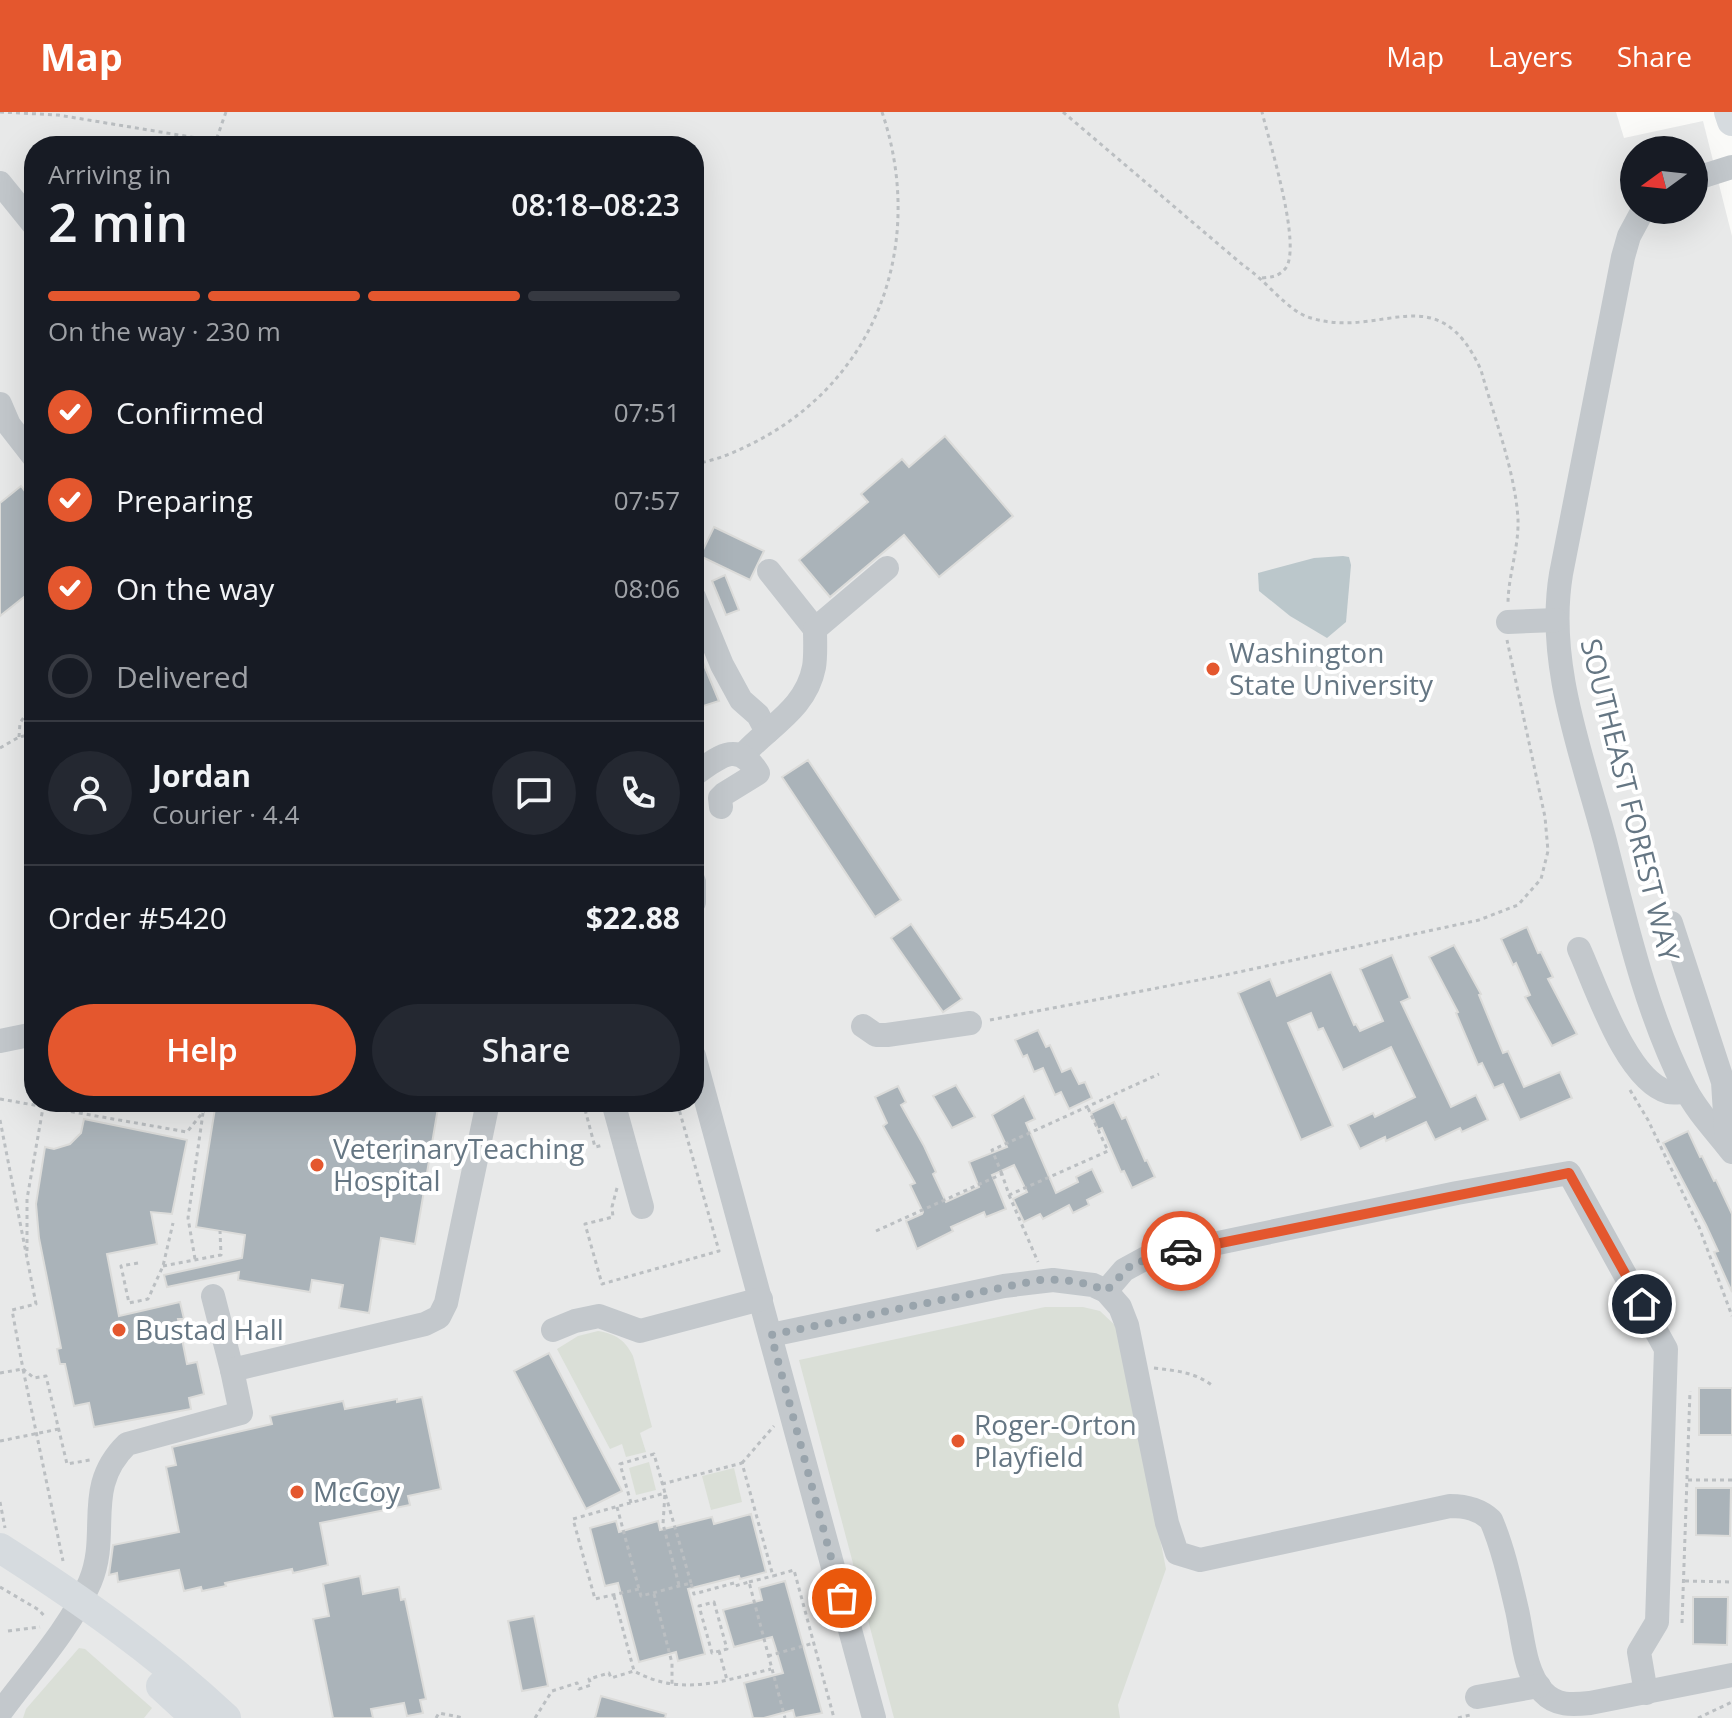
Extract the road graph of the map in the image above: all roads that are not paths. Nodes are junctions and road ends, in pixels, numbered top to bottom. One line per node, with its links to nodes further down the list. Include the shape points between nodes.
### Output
1 (1729, 112): 2 (main road)
2 (1732, 121)
3 (1732, 167): 4 (street)
4 (1708, 175)
5 (0, 183): 6 (street)
6 (24, 213)
7 (1635, 224): 13 (street, SOUTHEAST FOREST WAY, via 1623,257)
8 (0, 404): 9 (street)
9 (24, 444)
10 (887, 568): 15 (street)
11 (769, 571): 15 (street)
12 (704, 619): 16 (street, via 741,700)
13 (1556, 620): 14 (street); 27 (street, SOUTHEAST FOREST WAY, via 1563,681 1623,911 1656,1019)
14 (1508, 622)
15 (815, 629): 16 (street, via 808,688)
16 (767, 732): 17 (street)
17 (743, 755): 18 (street, via 725,755); 19 (street, via 758,773 724,794)
18 (704, 769)
19 (721, 807)
20 (1671, 923): 30 (street, via 1723,1082)
21 (1579, 949): 27 (street, via 1630,1062 1668,1092)
22 (970, 1023): 23 (street, via 887,1035)
23 (863, 1026)
24 (24, 1036): 25 (street)
25 (0, 1041)
26 (704, 1092): 34 (street)
27 (1687, 1092): 30 (street, SOUTHEAST FOREST WAY)
28 (486, 1112): 37 (street, via 439,1317)
29 (616, 1112): 31 (street)
30 (1730, 1148)
31 (642, 1207)
32 (1106, 1291): 36 (street, via 1053,1280 1004,1286); 42 (street, via 1124,1270 1146,1258 1569,1173 1666,1349 1657,1622 1639,1652); 44 (street, via 1124,1315 1177,1553 1200,1560 1450,1506 1484,1513 1496,1531 1531,1675)
33 (213, 1296): 37 (street)
34 (761, 1299): 35 (street, via 640,1331 599,1316); 36 (street)
35 (553, 1330)
36 (771, 1335): 48 (street)
37 (232, 1370): 40 (street, via 241,1413 127,1444 114,1457 101,1497 97,1560)
38 (3, 1538): 40 (main road)
39 (0, 1572): 40 (main road)
40 (75, 1609): 45 (street); 46 (main road); 47 (main road, via 167,1665)
41 (1732, 1675): 42 (street)
42 (1646, 1693): 44 (street, via 1574,1705)
43 (1477, 1697): 44 (street)
44 (1545, 1701)
45 (0, 1713)
46 (196, 1718)
47 (226, 1718)
48 (874, 1718)

